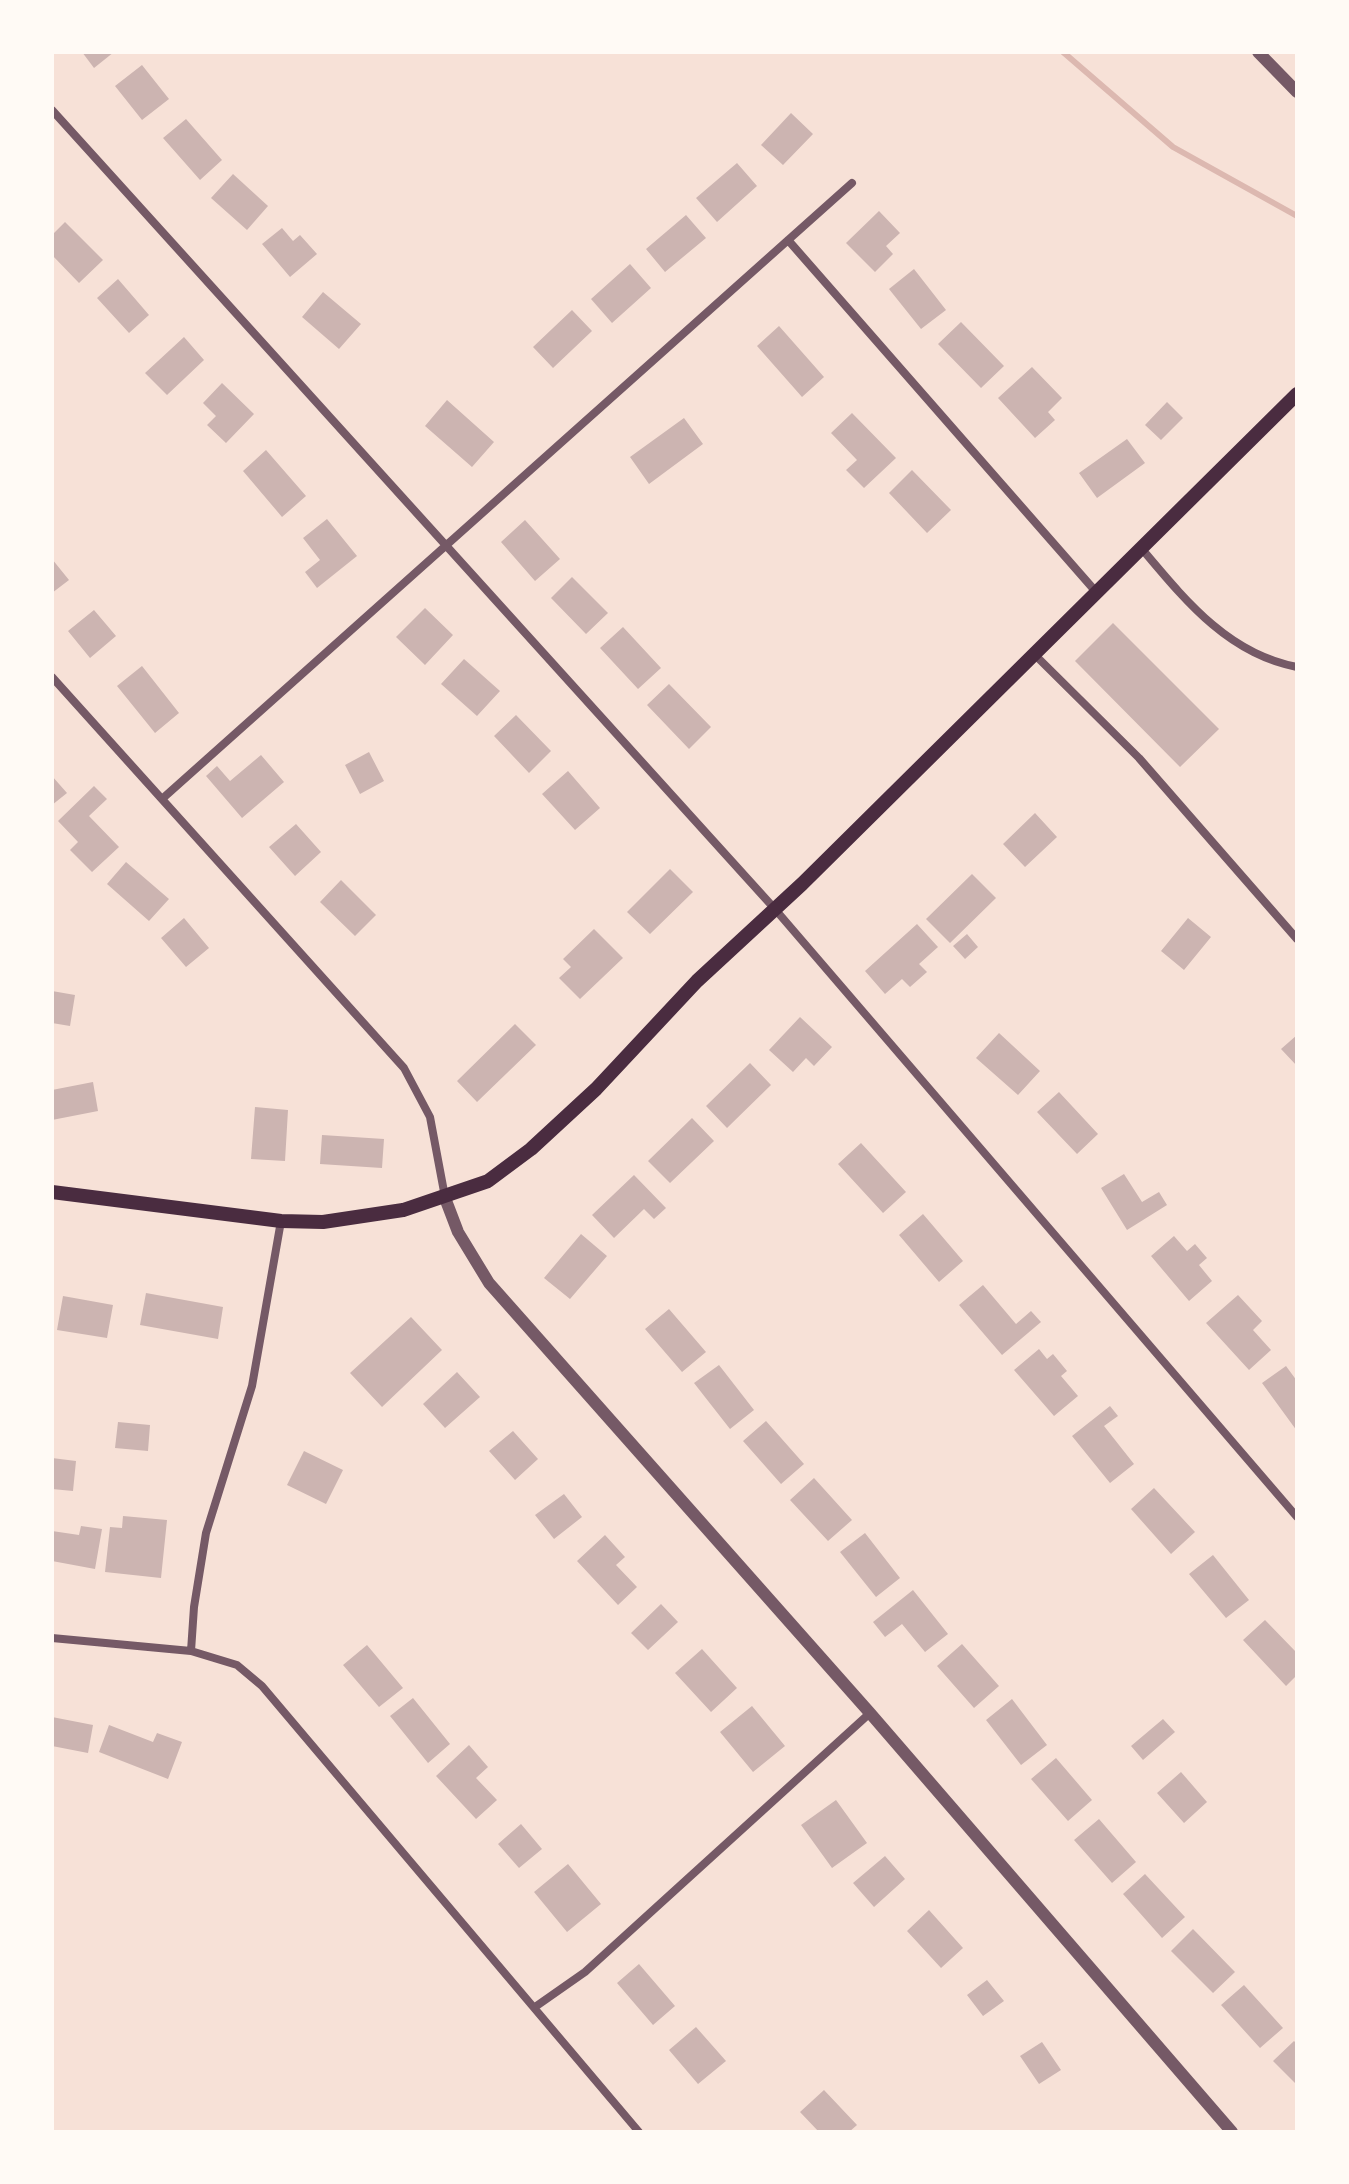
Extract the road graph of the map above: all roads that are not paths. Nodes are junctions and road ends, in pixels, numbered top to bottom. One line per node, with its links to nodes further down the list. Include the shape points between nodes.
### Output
1 (1258, 52): 2 (street)
2 (1297, 92)
3 (52, 110): 7 (street)
4 (852, 183): 5 (street)
5 (788, 240): 7 (street); 9 (street)
6 (1297, 394): 8 (main road)
7 (444, 545): 13 (street); 14 (street)
8 (1142, 549): 9 (main road); 11 (street, via 1217,630 1244,650)
9 (1097, 593): 10 (main road)
10 (1034, 654): 14 (main road); 15 (street, via 1139,758)
11 (1297, 667)
12 (52, 677): 13 (street)
13 (162, 799): 17 (street, via 404,1068 430,1117)
14 (774, 908): 17 (main road, via 531,1149 488,1181); 19 (street)
15 (1297, 939)
16 (52, 1192): 18 (main road)
17 (445, 1198): 18 (main road, via 360,1219); 22 (street, via 458,1232 489,1283)
18 (281, 1221): 21 (street, via 252,1386 206,1533)
19 (1297, 1517)
20 (52, 1638): 21 (street)
21 (191, 1651): 23 (street, via 237,1665 262,1686)
22 (870, 1713): 23 (street, via 585,1972); 25 (street)
23 (535, 2007): 24 (street)
24 (639, 2132)
25 (1232, 2132)

